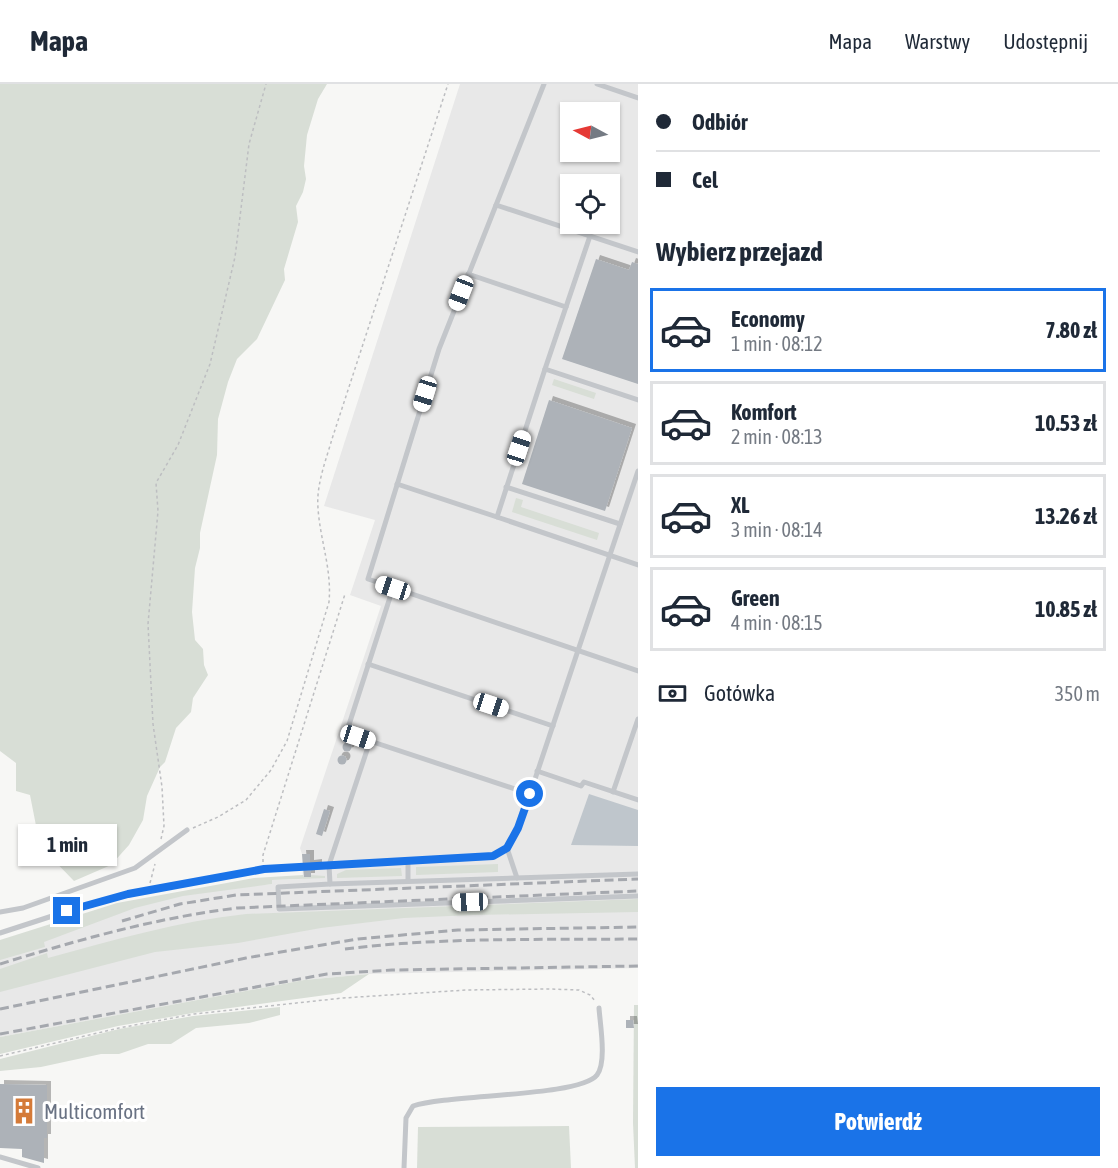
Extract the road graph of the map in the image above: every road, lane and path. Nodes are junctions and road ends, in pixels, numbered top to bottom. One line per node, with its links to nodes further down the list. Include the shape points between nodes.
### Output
1 (266, 84): 34 (path, via 249,144 235,257 210,364 178,445 156,483 158,511 148,624 164,826)
2 (448, 84): 32 (path, via 321,481 318,506 330,584 329,602 287,741 271,770 246,800)
3 (544, 84): 6 (lane)
4 (597, 84): 5 (lane)
5 (638, 98)
6 (496, 205): 7 (lane); 9 (lane)
7 (590, 236): 8 (lane); 10 (lane)
8 (638, 252)
9 (468, 274): 10 (lane); 14 (lane, via 439,349)
10 (566, 307): 11 (lane)
11 (545, 369): 12 (lane); 15 (lane)
12 (638, 400)
13 (638, 471): 17 (lane)
14 (397, 484): 16 (lane); 20 (lane, via 368,579)
15 (506, 487): 16 (lane); 17 (lane)
16 (496, 518): 18 (lane)
17 (620, 524): 18 (lane)
18 (610, 555): 19 (lane); 22 (lane)
19 (638, 565)
20 (393, 588): 22 (lane); 23 (lane)
21 (345, 594): 37 (path, via 263,855)
22 (578, 651): 24 (lane); 26 (lane)
23 (368, 664): 26 (lane); 27 (lane, via 346,734)
24 (638, 671)
25 (638, 719): 29 (lane)
26 (553, 726): 28 (lane)
27 (370, 741): 30 (lane); 36 (lane)
28 (537, 771): 29 (lane); 30 (lane)
29 (614, 792): 31 (lane)
30 (530, 794): 33 (lane)
31 (638, 800)
32 (187, 830): 34 (lane)
33 (507, 848): 35 (lane, via 493,856); 39 (lane)
34 (158, 853): 42 (path); 44 (lane, via 135,868 23,908)
35 (408, 861): 36 (lane); 40 (lane)
36 (329, 865): 37 (lane); 41 (lane)
37 (264, 869): 42 (lane)
38 (638, 874): 39 (lane)
39 (517, 878): 40 (lane)
40 (408, 881): 41 (lane)
41 (330, 884): 43 (lane, via 278,887 279,909)
42 (149, 890): 45 (lane)
43 (638, 896)
44 (0, 912)
45 (0, 933)
46 (599, 1008): 47 (path, via 595,999 579,990 466,990 343,998 194,1014); 50 (lane, via 601,1064 598,1074 589,1082 413,1106 406,1118)
47 (0, 1056)
48 (0, 1157): 49 (lane)
49 (38, 1168)
50 (404, 1168)

